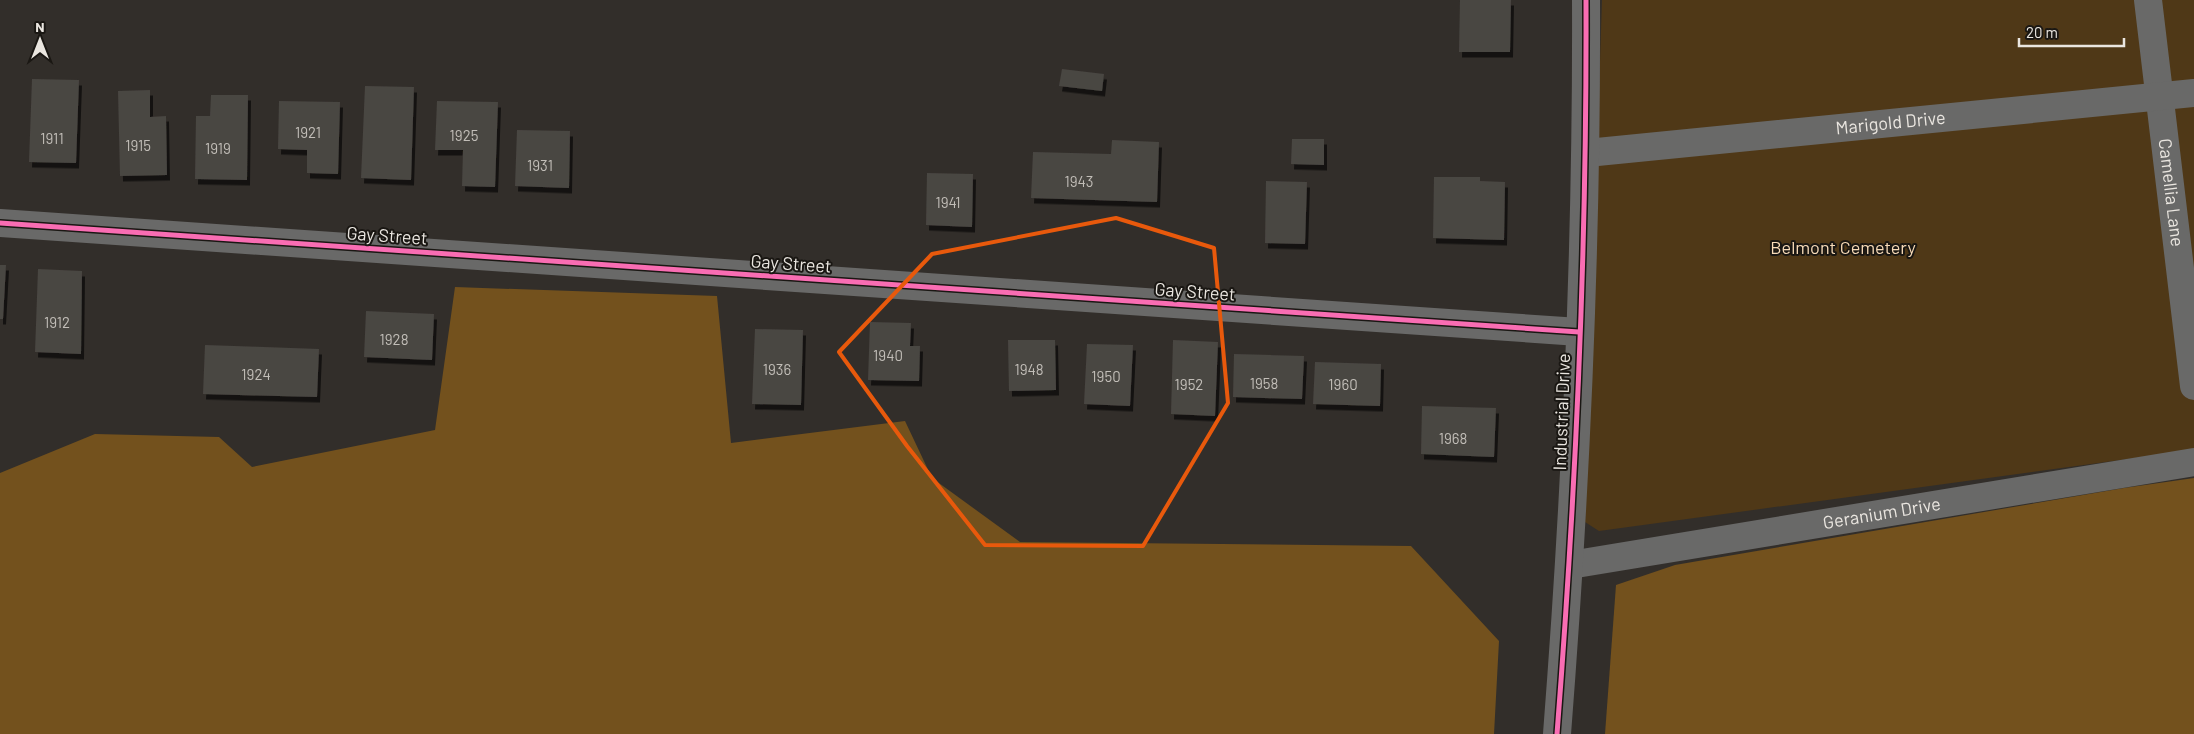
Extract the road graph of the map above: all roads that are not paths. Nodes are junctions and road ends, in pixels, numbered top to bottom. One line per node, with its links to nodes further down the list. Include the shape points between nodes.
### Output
1 (1586, 0): 5 (street, Industrial Drive)
2 (2148, 0): 4 (street, Camellia Lane)
3 (2194, 93): 4 (street, Marigold Drive)
4 (2159, 96): 5 (street, Marigold Drive); 8 (street, Camellia Lane)
5 (1587, 153): 7 (street, Industrial Drive)
6 (0, 223): 7 (street, Gay Street)
7 (1580, 332): 10 (street, Industrial Drive)
8 (2194, 386)
9 (2194, 462): 10 (street, Geranium Drive)
10 (1570, 565): 11 (street, Industrial Drive)
11 (1557, 734)

